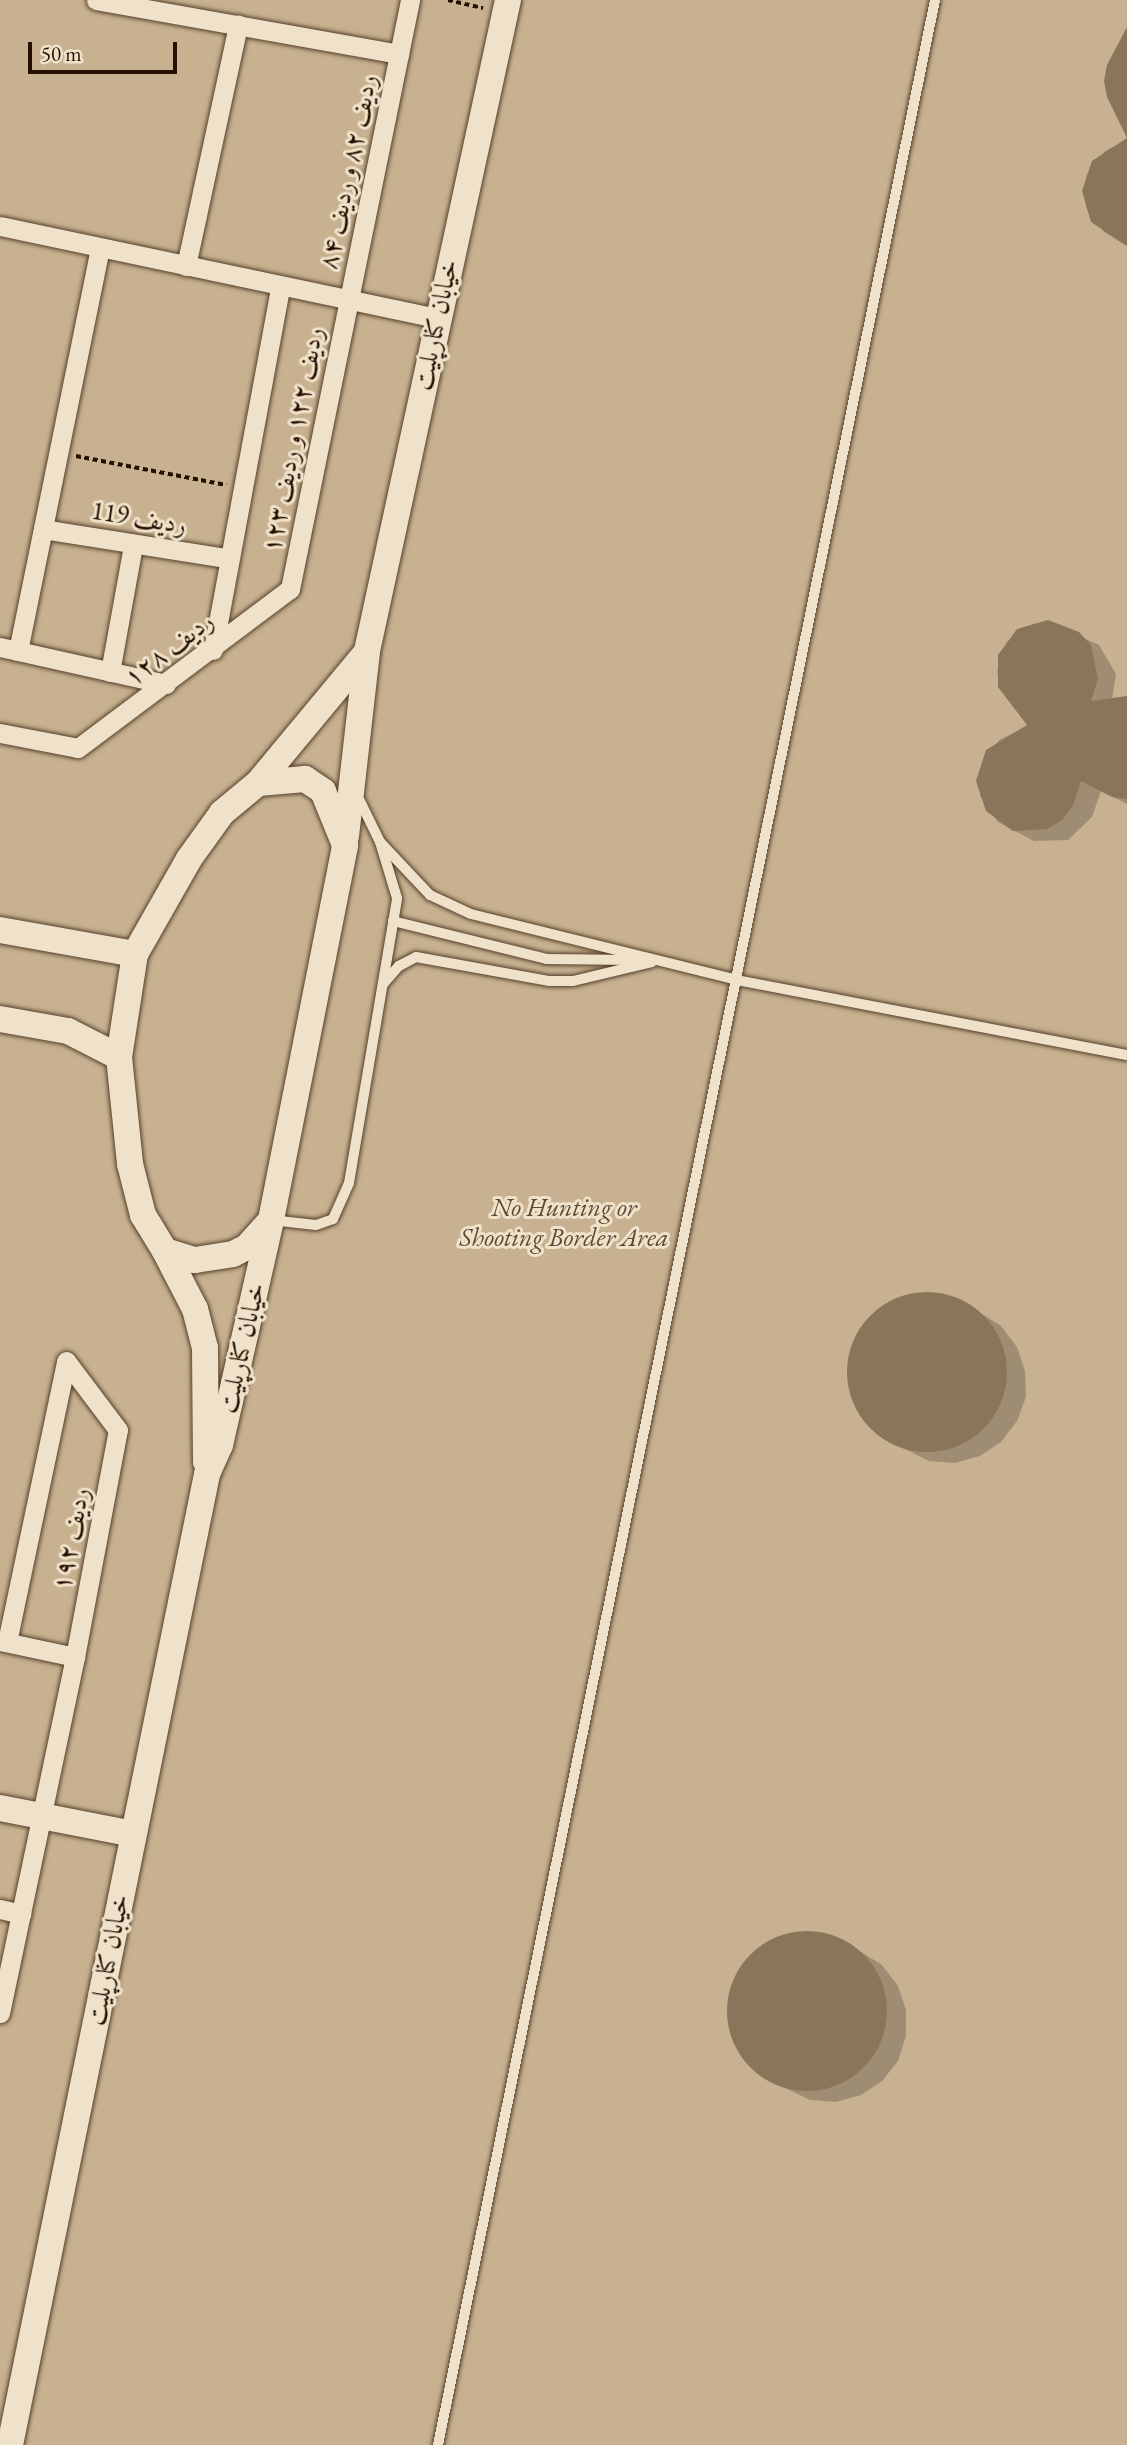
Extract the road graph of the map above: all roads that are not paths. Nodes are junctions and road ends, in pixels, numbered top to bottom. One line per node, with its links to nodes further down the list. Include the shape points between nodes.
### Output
1 (96, 0): 5 (street)
2 (410, 0): 6 (street, ردیف ۸۲ و ردیف ۸۴)
3 (935, 0): 31 (lane)
4 (507, 7): 12 (main road, خیابان کنارپلیت)
5 (238, 25): 6 (street); 9 (street)
6 (399, 54): 11 (street, ردیف ۸۲ و ردیف ۸۴)
7 (0, 226): 8 (street)
8 (100, 248): 9 (street); 13 (street)
9 (186, 266): 10 (street)
10 (280, 287): 11 (street); 15 (street)
11 (348, 301): 12 (street); 16 (street, ردیف ۱۲۲ و ردیف ۱۲۳)
12 (437, 318): 19 (main road, خیابان کنارپلیت)
13 (43, 529): 14 (street, ردیف 119); 17 (street)
14 (133, 545): 15 (street, ردیف 119); 20 (street)
15 (227, 558): 18 (street)
16 (290, 589): 18 (street, ردیف ۱۲۸)
17 (9, 649): 20 (street)
18 (213, 650): 21 (street, ردیف ۱۲۸)
19 (367, 651): 23 (main road, خیابان کنارپلیت); 24 (main road, خیابان کنارپلیت)
20 (110, 671): 21 (street)
21 (166, 684): 22 (street, ردیف ۱۲۸, via 78,748)
22 (0, 733)
23 (350, 782): 25 (lane); 26 (main road, خیابان کنارپلیت)
24 (258, 783): 26 (main road, via 305,779 323,791); 29 (main road, خیابان کنارپلیت, via 222,813 189,859)
25 (380, 842): 27 (lane, via 397,898); 30 (lane, via 407,875 449,906)
26 (345, 845): 36 (main road, خیابان کنارپلیت)
27 (393, 921): 30 (lane, via 546,959); 32 (lane)
28 (0, 930): 29 (main road)
29 (135, 954): 35 (main road, خیابان کنارپلیت)
30 (660, 961): 31 (lane); 32 (lane, via 573,981 550,981 416,957 399,966)
31 (737, 980): 34 (lane); 48 (lane)
32 (382, 984): 36 (lane, via 343,1201 334,1219 316,1225)
33 (0, 1019): 35 (main road, via 68,1031)
34 (1127, 1055)
35 (119, 1057): 37 (main road, خیابان کنارپلیت, via 130,1164 143,1215)
36 (271, 1220): 37 (main road, via 247,1247 233,1254 195,1260); 38 (main road, خیابان کنارپلیت, via 220,1445)
37 (165, 1251): 38 (main road, خیابان کنارپلیت, via 195,1309 205,1348)
38 (207, 1474): 43 (main road, خیابان کنارپلیت)
39 (4, 1642): 40 (street); 40 (street, ردیف ۱۹۲, via 66,1361 118,1430)
40 (75, 1657): 42 (street, ردیف ۱۹۲)
41 (0, 1808): 42 (main road)
42 (41, 1816): 43 (main road); 45 (street, ردیف ۱۹۲)
43 (134, 1834): 47 (main road, خیابان کنارپلیت)
44 (0, 1909): 45 (street)
45 (21, 1914): 46 (street, ردیف ۱۹۲)
46 (0, 2013)
47 (10, 2445)
48 (438, 2445)

